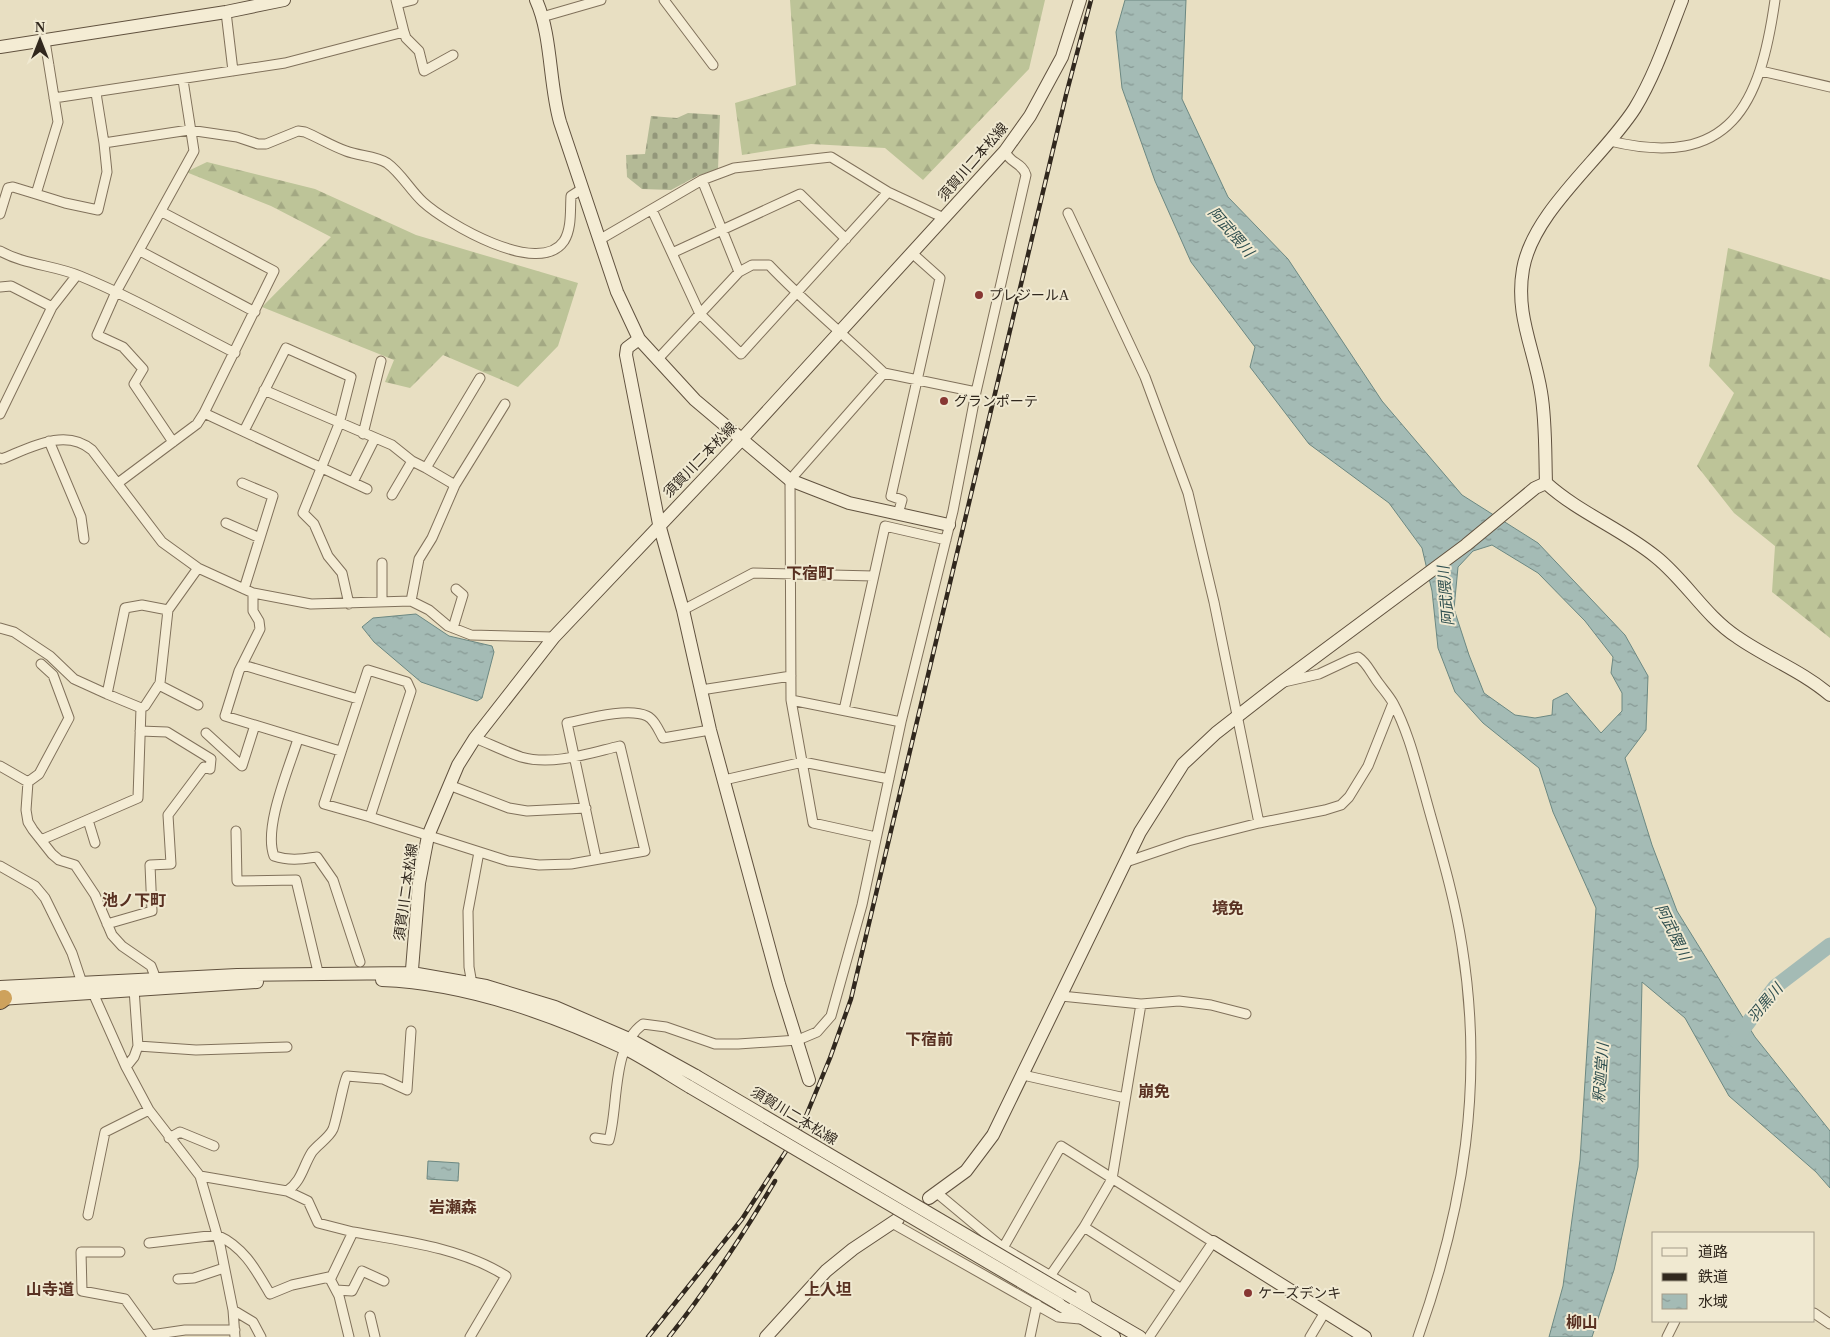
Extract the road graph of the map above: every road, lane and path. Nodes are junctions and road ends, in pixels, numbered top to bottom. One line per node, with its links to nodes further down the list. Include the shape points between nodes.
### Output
1 (284, 0): 10 (street)
2 (413, 0): 9 (street)
3 (536, 0): 11 (street)
4 (601, 0): 11 (street)
5 (664, 0): 16 (street)
6 (1080, 0): 26 (street, 須賀川二本松線, via 1062,58 1030,116)
7 (1682, 0): 24 (street, via 1650,80 1634,109)
8 (1775, 0): 18 (street)
9 (396, 2): 12 (street)
10 (226, 6): 13 (street); 17 (street)
11 (542, 17): 28 (street, via 553,97)
12 (404, 32): 15 (street, via 419,50 424,70); 17 (street, via 285,63)
13 (45, 40): 14 (street); 22 (street)
14 (0, 48)
15 (453, 55)
16 (713, 65)
17 (233, 71): 19 (street)
18 (1761, 71): 20 (street); 24 (street, via 1739,113 1728,126 1700,144 1646,148)
19 (183, 80): 21 (street); 23 (street)
20 (1830, 88)
21 (96, 93): 22 (street); 25 (street)
22 (54, 98): 30 (street, via 58,122)
23 (189, 130): 25 (street); 28 (street, via 237,137 258,144 298,131 305,132 346,151 385,162 423,202 469,233 490,243 534,253 555,249 564,241 570,226 571,196); 32 (street, via 194,151)
24 (1610, 141): 79 (street, via 1552,210 1534,238 1523,266 1523,324 1542,395)
25 (104, 143): 30 (street, via 107,172 98,210)
26 (1005, 151): 35 (street, 須賀川二本松線); 60 (street, via 1008,160 1024,169 1026,175)
27 (702, 180): 29 (street, via 734,168 831,157); 31 (street); 36 (street)
28 (582, 189): 38 (street)
29 (888, 192): 35 (street); 37 (street)
30 (36, 194): 34 (street, via 8,188)
31 (652, 210): 38 (street); 41 (street)
32 (162, 212): 40 (street); 49 (street, via 274,272)
33 (1068, 213): 119 (street, via 1145,377 1188,493)
34 (0, 214)
35 (944, 218): 42 (street, 須賀川二本松線)
36 (723, 230): 37 (street, via 800,194); 41 (street); 43 (street)
37 (846, 239): 47 (street)
38 (599, 240): 52 (street, via 616,292)
39 (0, 251): 44 (street, via 15,259)
40 (140, 252): 46 (street); 49 (street)
41 (672, 253): 50 (street)
42 (913, 254): 51 (street, 須賀川二本松線); 58 (street, via 940,278)
43 (739, 272): 47 (street, via 752,265 769,265); 50 (street)
44 (78, 275): 46 (street); 48 (street)
45 (0, 287): 48 (street, via 10,286)
46 (116, 292): 53 (street); 70 (street, via 96,334 122,347 143,369 134,384)
47 (796, 293): 50 (street, via 741,354); 51 (street)
48 (52, 308): 63 (street)
49 (255, 312): 53 (street)
50 (700, 314): 54 (street)
51 (841, 331): 56 (street); 68 (street, 須賀川二本松線)
52 (639, 339): 54 (street); 85 (street, via 627,348 626,355)
53 (235, 353): 62 (street)
54 (657, 360): 68 (street)
55 (381, 362): 66 (street)
56 (884, 373): 58 (street); 75 (street)
57 (480, 378): 74 (street)
58 (918, 380): 60 (street); 83 (street, via 891,496 902,500)
59 (264, 390): 64 (street); 64 (street, via 286,348 351,377); 65 (street)
60 (976, 392): 86 (street)
61 (505, 404): 80 (street)
62 (204, 413): 65 (street); 70 (street, via 197,424)
63 (0, 414)
64 (339, 424): 66 (street); 73 (street)
65 (244, 431): 73 (street)
66 (363, 434): 67 (street)
67 (375, 438): 72 (street, via 392,445); 77 (street)
68 (740, 440): 75 (street); 85 (street, 須賀川二本松線)
69 (49, 441): 71 (street); 78 (street, via 84,443); 88 (street, via 81,517)
70 (173, 442): 78 (street)
71 (0, 458)
72 (412, 461): 74 (street); 82 (street)
73 (320, 466): 77 (street); 99 (street, via 303,513 314,524 328,556 342,573)
74 (426, 468): 80 (street)
75 (790, 480): 83 (street, via 849,503); 92 (street)
76 (242, 482): 87 (street, via 273,496)
77 (353, 482): 81 (street)
78 (118, 483): 91 (street, via 162,542)
79 (1546, 483): 108 (street, via 1535,488 1466,546); 112 (street, via 1563,498 1657,558 1719,624 1737,638 1786,665)
80 (455, 485): 97 (street, via 432,538 419,559)
81 (368, 489)
82 (392, 495)
83 (898, 514): 86 (street)
84 (226, 524): 87 (street)
85 (659, 524): 101 (street); 104 (street, 須賀川二本松線)
86 (949, 525): 89 (street)
87 (260, 538): 95 (street)
88 (84, 539)
89 (946, 540): 93 (street, via 885,526); 120 (street)
90 (382, 562): 98 (street)
91 (198, 568): 95 (street); 100 (street)
92 (791, 573): 93 (street); 101 (street, via 753,573); 107 (street)
93 (873, 576): 118 (street)
94 (456, 588): 103 (street, via 463,595)
95 (244, 589): 96 (street)
96 (253, 593): 99 (street, via 311,604); 106 (street, via 253,610 260,629)
97 (411, 601): 98 (street); 103 (street)
98 (382, 602): 99 (street)
99 (349, 604)
100 (168, 610): 109 (street); 111 (street, via 142,605 125,608)
101 (683, 610): 110 (street)
102 (0, 628): 111 (street, via 14,632 50,656 74,679)
103 (453, 628): 104 (street, via 471,635)
104 (554, 637): 125 (street, 須賀川二本松線)
105 (40, 664): 133 (street, via 53,675 69,718 39,774)
106 (243, 665): 113 (street); 121 (street, via 226,716)
107 (791, 676): 110 (street); 114 (street)
108 (1279, 684): 115 (street, via 1320,674 1358,657); 119 (street)
109 (159, 685): 116 (street); 117 (street)
110 (701, 690): 122 (street)
111 (107, 694): 117 (street)
112 (1830, 695)
113 (358, 699): 127 (street); 136 (street, via 368,670 407,682 411,691)
114 (791, 700): 118 (street); 129 (street)
115 (1392, 702): 138 (street, via 1368,766 1349,797 1325,810); 218 (street, via 1412,750 1450,884 1463,953 1470,1047 1467,1133 1460,1191 1441,1268)
116 (198, 705)
117 (141, 708): 123 (street)
118 (844, 710): 120 (street)
119 (1239, 717): 138 (street); 146 (street, via 1216,733 1183,764 1148,818)
120 (901, 722): 131 (street)
121 (255, 725): 124 (street, via 242,766); 126 (street)
122 (710, 730): 128 (street, via 663,738 646,716 611,713 566,723); 132 (street)
123 (140, 731): 137 (street, via 138,798); 148 (street, via 167,732 208,756 212,764 210,769 204,767 168,815 171,864 150,865 152,911)
124 (206, 733)
125 (475, 738): 128 (street, via 522,757 540,760); 134 (street, 須賀川二本松線)
126 (298, 739): 127 (street); 149 (street, via 272,825 272,849 274,856 281,858 317,857 333,880)
127 (340, 752): 136 (street, via 324,804)
128 (573, 757): 135 (street); 145 (street, via 620,746 645,851)
129 (803, 762): 131 (street); 132 (street); 141 (street, via 813,823)
130 (0, 766): 133 (street)
131 (889, 779): 141 (street)
132 (724, 780): 162 (street, via 776,975)
133 (28, 782): 142 (street, via 28,822)
134 (449, 785): 135 (street, via 509,808 527,811); 140 (street, 須賀川二本松線)
135 (586, 808): 145 (street)
136 (370, 817): 140 (street)
137 (88, 820): 142 (street); 143 (street)
138 (1259, 823): 146 (street, via 1188,841)
139 (236, 831): 150 (street, via 237,881 296,880)
140 (428, 836): 144 (street); 151 (street, 須賀川二本松線, via 419,883)
141 (876, 837): 162 (street, via 854,937 831,1016 817,1032)
142 (40, 840): 148 (street, via 59,860 75,865 95,895)
143 (95, 843)
144 (479, 852): 145 (street, via 508,861 539,865 571,864); 154 (street, via 468,911 468,967)
145 (596, 858)
146 (1126, 862): 158 (street)
147 (0, 866): 153 (street, via 35,886 45,898 72,953)
148 (107, 924): 152 (street, via 122,946 151,966)
149 (360, 962)
150 (318, 972): 151 (street); 152 (street)
151 (412, 978): 154 (street, 須賀川二本松線); 155 (street, via 296,980); 163 (street, 須賀川二本松線, via 551,1016)
152 (156, 980): 153 (street)
153 (82, 983): 156 (street); 157 (street)
154 (472, 984): 163 (street, 須賀川二本松線, via 555,1007)
155 (134, 989): 156 (street); 164 (street)
156 (93, 993): 157 (street); 166 (street)
157 (1, 996)
158 (1061, 996): 159 (street); 167 (street)
159 (1141, 1004): 160 (street, via 1179,1001); 170 (street)
160 (1246, 1014)
161 (411, 1031): 177 (street, via 407,1090 383,1079 347,1076 332,1131 312,1152 298,1182)
162 (798, 1040): 163 (street, via 715,1044 643,1024); 168 (street)
163 (627, 1044): 169 (street, 須賀川二本松線); 173 (street, via 619,1069 609,1140)
164 (138, 1046): 165 (street, via 196,1050); 166 (street)
165 (288, 1047)
166 (126, 1067): 171 (street)
167 (1022, 1075): 170 (street); 178 (street, via 983,1150 966,1171)
168 (809, 1080)
169 (693, 1081): 196 (street, 須賀川二本松線, bridge); 202 (street, 須賀川二本松線, bridge)
170 (1125, 1098): 176 (street)
171 (149, 1110): 172 (street); 179 (street, via 105,1132)
172 (169, 1138): 174 (street, via 180,1132); 175 (street)
173 (596, 1138)
174 (214, 1146)
175 (200, 1176): 177 (street); 183 (street)
176 (1112, 1179): 181 (street); 184 (street); 186 (street, via 1061,1146)
177 (287, 1191): 182 (street, via 308,1201 318,1223)
178 (933, 1195): 186 (street)
179 (88, 1215)
180 (895, 1221): 195 (street); 210 (street, via 826,1271)
181 (1084, 1226): 189 (street); 193 (street)
182 (353, 1232): 191 (street); 209 (street, via 412,1242 488,1265 506,1276)
183 (217, 1235): 185 (street); 188 (street); 191 (street, via 226,1238 249,1258 270,1294 292,1284 329,1277)
184 (1212, 1242): 193 (street); 198 (street)
185 (149, 1243)
186 (1003, 1248): 189 (street)
187 (120, 1252): 205 (street, via 81,1252 82,1291 125,1299 150,1335 185,1330)
188 (224, 1268): 190 (street, via 194,1278); 197 (street)
189 (1050, 1276): 196 (street, via 1085,1296)
190 (178, 1279)
191 (330, 1280): 194 (street)
192 (384, 1281): 194 (street, via 362,1271 352,1291)
193 (1180, 1288): 215 (street)
194 (336, 1290): 207 (street)
195 (1037, 1304): 202 (street, via 1058,1317); 211 (street)
196 (1088, 1306): 201 (street, 須賀川二本松線)
197 (234, 1310): 205 (street); 206 (street, via 253,1322)
198 (1325, 1312): 216 (street); 217 (street)
199 (1815, 1315): 204 (street)
200 (370, 1316): 208 (street)
201 (1106, 1318): 213 (street, via 1111,1330); 214 (street, 須賀川二本松線)
202 (1085, 1320): 212 (street, 須賀川二本松線)
203 (1675, 1322): 219 (street)
204 (1830, 1324)
205 (235, 1334)
206 (261, 1337)
207 (349, 1337)
208 (375, 1337)
209 (470, 1337)
210 (766, 1337)
211 (1030, 1337)
212 (1114, 1337)
213 (1124, 1337)
214 (1140, 1337)
215 (1150, 1337)
216 (1310, 1337)
217 (1365, 1337)
218 (1418, 1337)
219 (1668, 1337)

